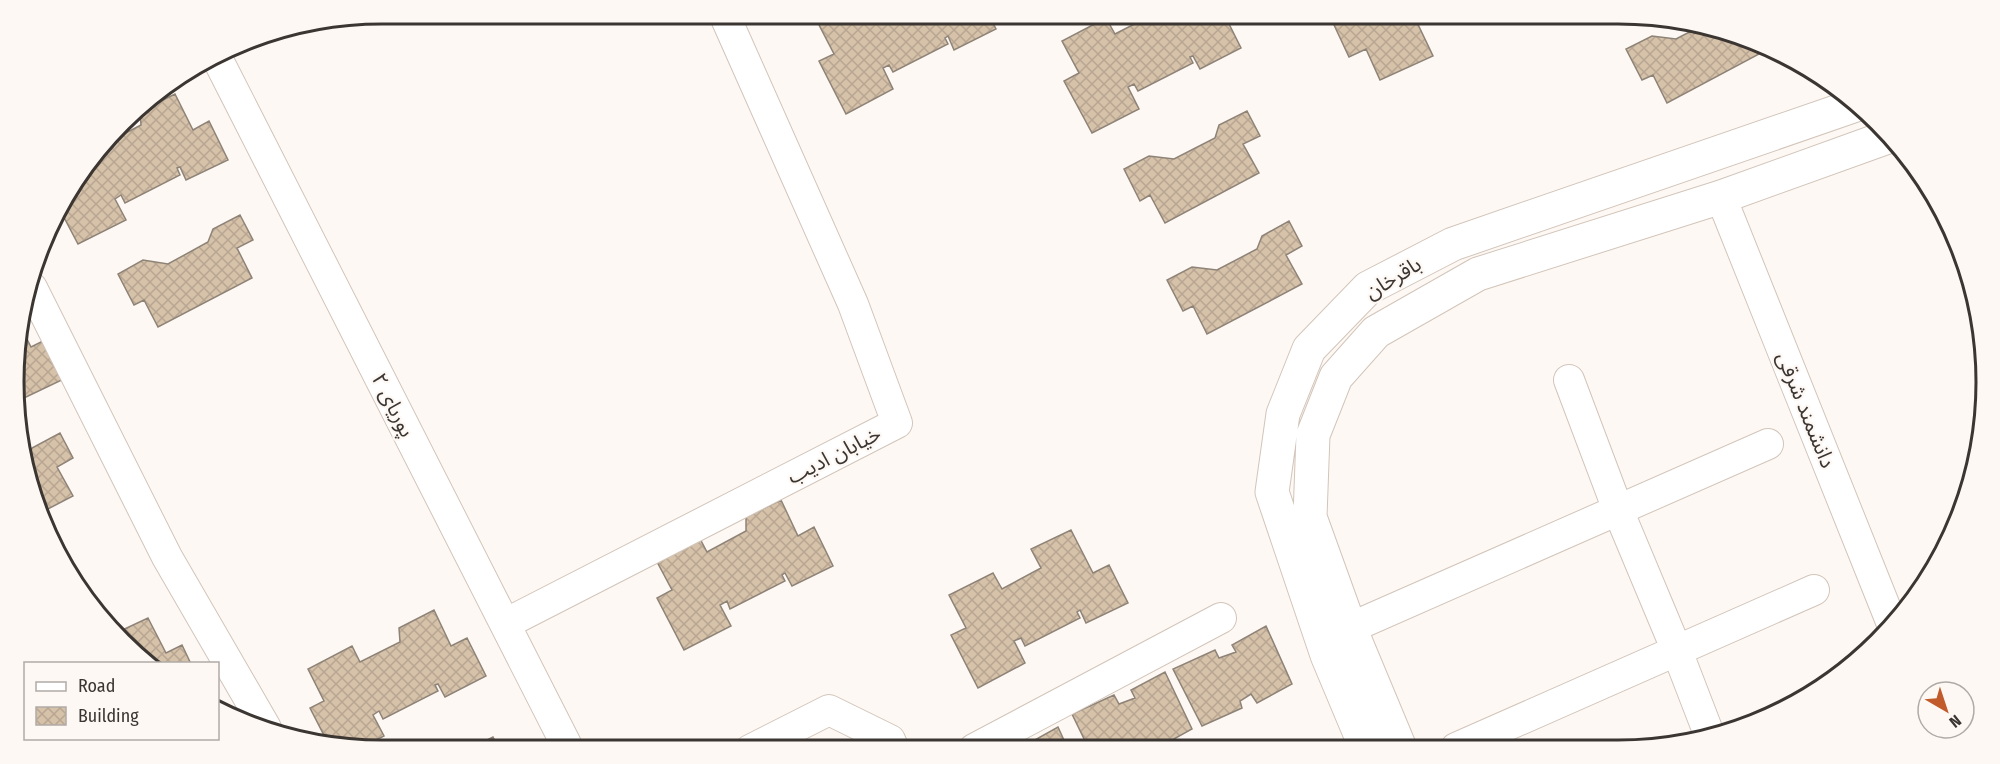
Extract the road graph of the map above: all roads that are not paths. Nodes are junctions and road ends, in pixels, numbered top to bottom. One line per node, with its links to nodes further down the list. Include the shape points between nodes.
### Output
1 (728, 24): 13 (street, خیابان ادیب, via 852,304 897,423)
2 (220, 63): 13 (street, پوریای ۲)
3 (1848, 108): 22 (street, باقرخان, via 1452,244 1368,288 1309,349 1283,414 1272,492 1327,654)
4 (1881, 139): 5 (street, باقرخان)
5 (1721, 197): 11 (street, دانشمند شرقی); 14 (street, باقرخان, via 1478,274 1376,332 1336,377 1313,435 1310,518)
6 (35, 294): 16 (street, via 168,557)
7 (1569, 380): 9 (street)
8 (1768, 444): 9 (street)
9 (1618, 510): 14 (street); 15 (street)
10 (1814, 591): 15 (street)
11 (1889, 616)
12 (1221, 618): 21 (street)
13 (505, 624): 18 (street, پوریای ۲)
14 (1350, 628): 23 (street, باقرخان)
15 (1677, 651): 17 (street); 24 (street)
16 (261, 719)
17 (1707, 729)
18 (564, 740)
19 (770, 740): 20 (street, via 829,711)
20 (890, 740)
21 (991, 740)
22 (1363, 740)
23 (1397, 740)
24 (1474, 740)

